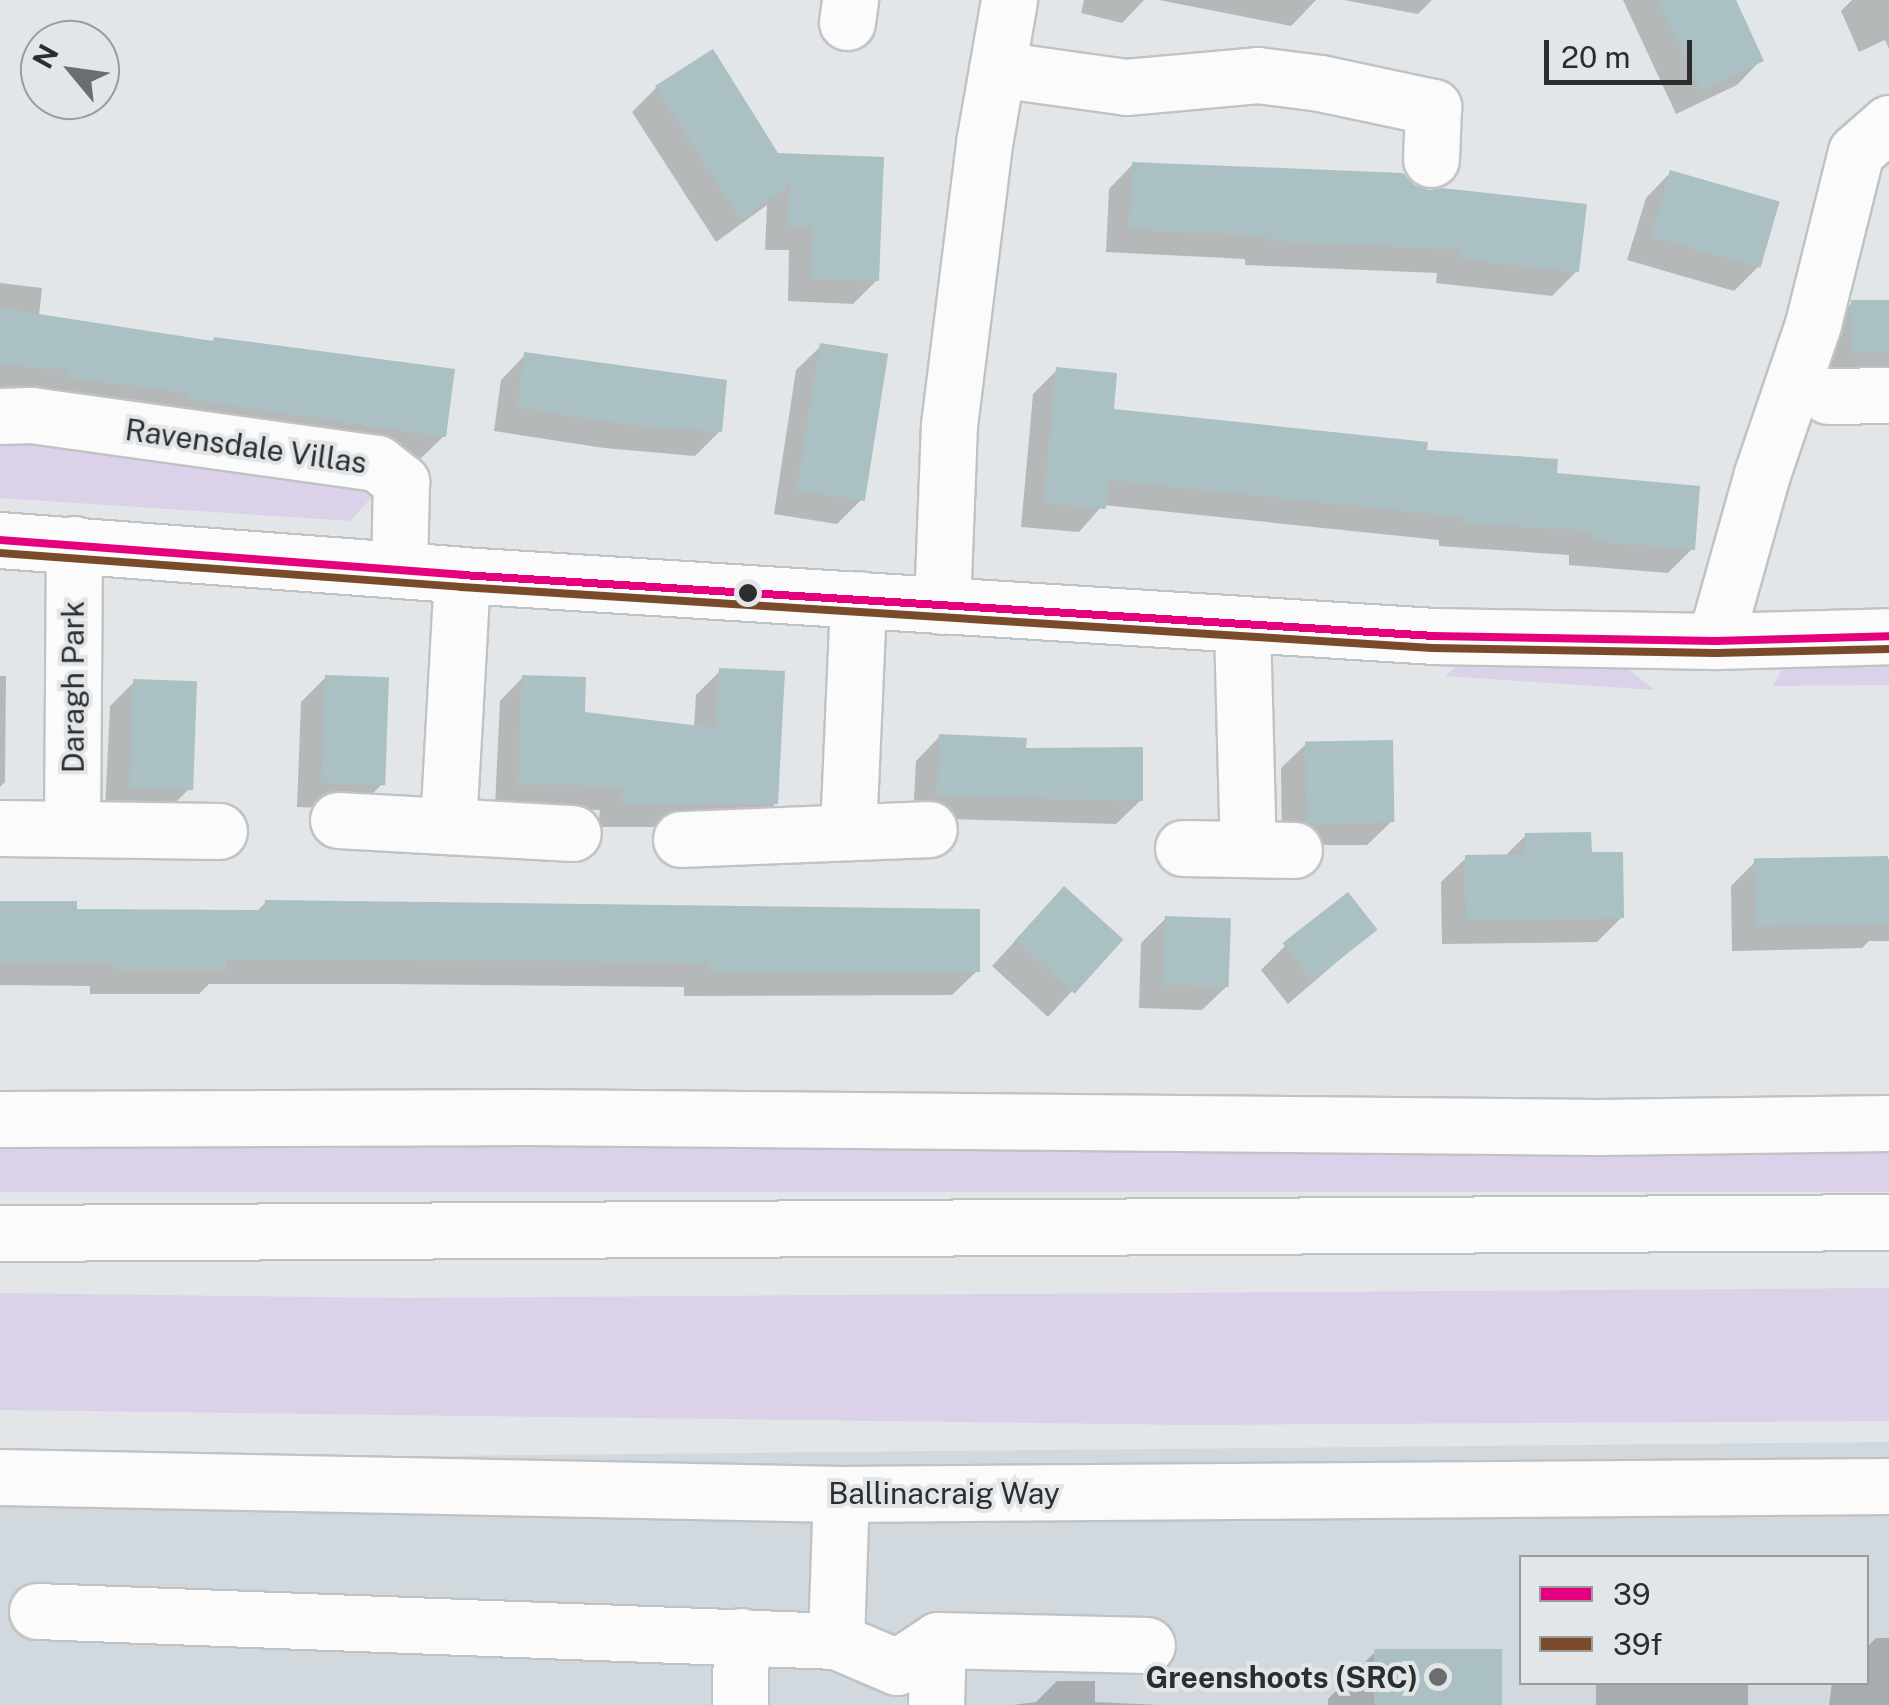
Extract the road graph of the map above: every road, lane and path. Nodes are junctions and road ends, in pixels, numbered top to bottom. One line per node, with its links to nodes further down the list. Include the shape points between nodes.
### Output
1 (1010, 0): 2 (main road)
2 (998, 69): 4 (main road, via 1126,86 1257,76 1320,83 1434,107); 13 (main road, via 949,425)
3 (1889, 122): 16 (main road, via 1856,152 1813,324)
4 (1431, 159)
5 (1889, 395): 6 (main road)
6 (1828, 396)
7 (0, 416): 10 (main road, Ravensdale Villas, via 377,463 400,482)
8 (0, 540): 9 (main road)
9 (74, 544): 10 (main road); 20 (main road, Daragh Park)
10 (399, 568): 11 (main road)
11 (462, 575): 12 (main road); 18 (main road)
12 (858, 599): 13 (main road); 23 (main road)
13 (942, 606): 14 (main road)
14 (1242, 626): 16 (main road); 26 (main road, via 1270,849)
15 (1889, 636): 16 (main road)
16 (1715, 641)
17 (338, 820): 18 (main road)
18 (448, 826): 24 (main road)
19 (0, 828): 20 (main road)
20 (72, 829): 22 (main road)
21 (929, 829): 23 (main road)
22 (220, 831)
23 (848, 832): 25 (main road)
24 (573, 833)
25 (682, 838)
26 (1183, 848)
27 (0, 1119): 28 (main road)
28 (1889, 1123)
29 (1889, 1222): 30 (main road)
30 (0, 1232)
31 (0, 1478): 33 (main road, Ballinacraig Way)
32 (1889, 1486): 33 (main road, Ballinacraig Way)
33 (841, 1494): 37 (main road)
34 (37, 1611): 35 (main road)
35 (740, 1636): 37 (main road); 39 (main road)
36 (938, 1640): 37 (main road, via 897,1667); 38 (main road); 40 (main road)
37 (836, 1641)
38 (1148, 1645)
39 (740, 1705)
40 (936, 1705)

